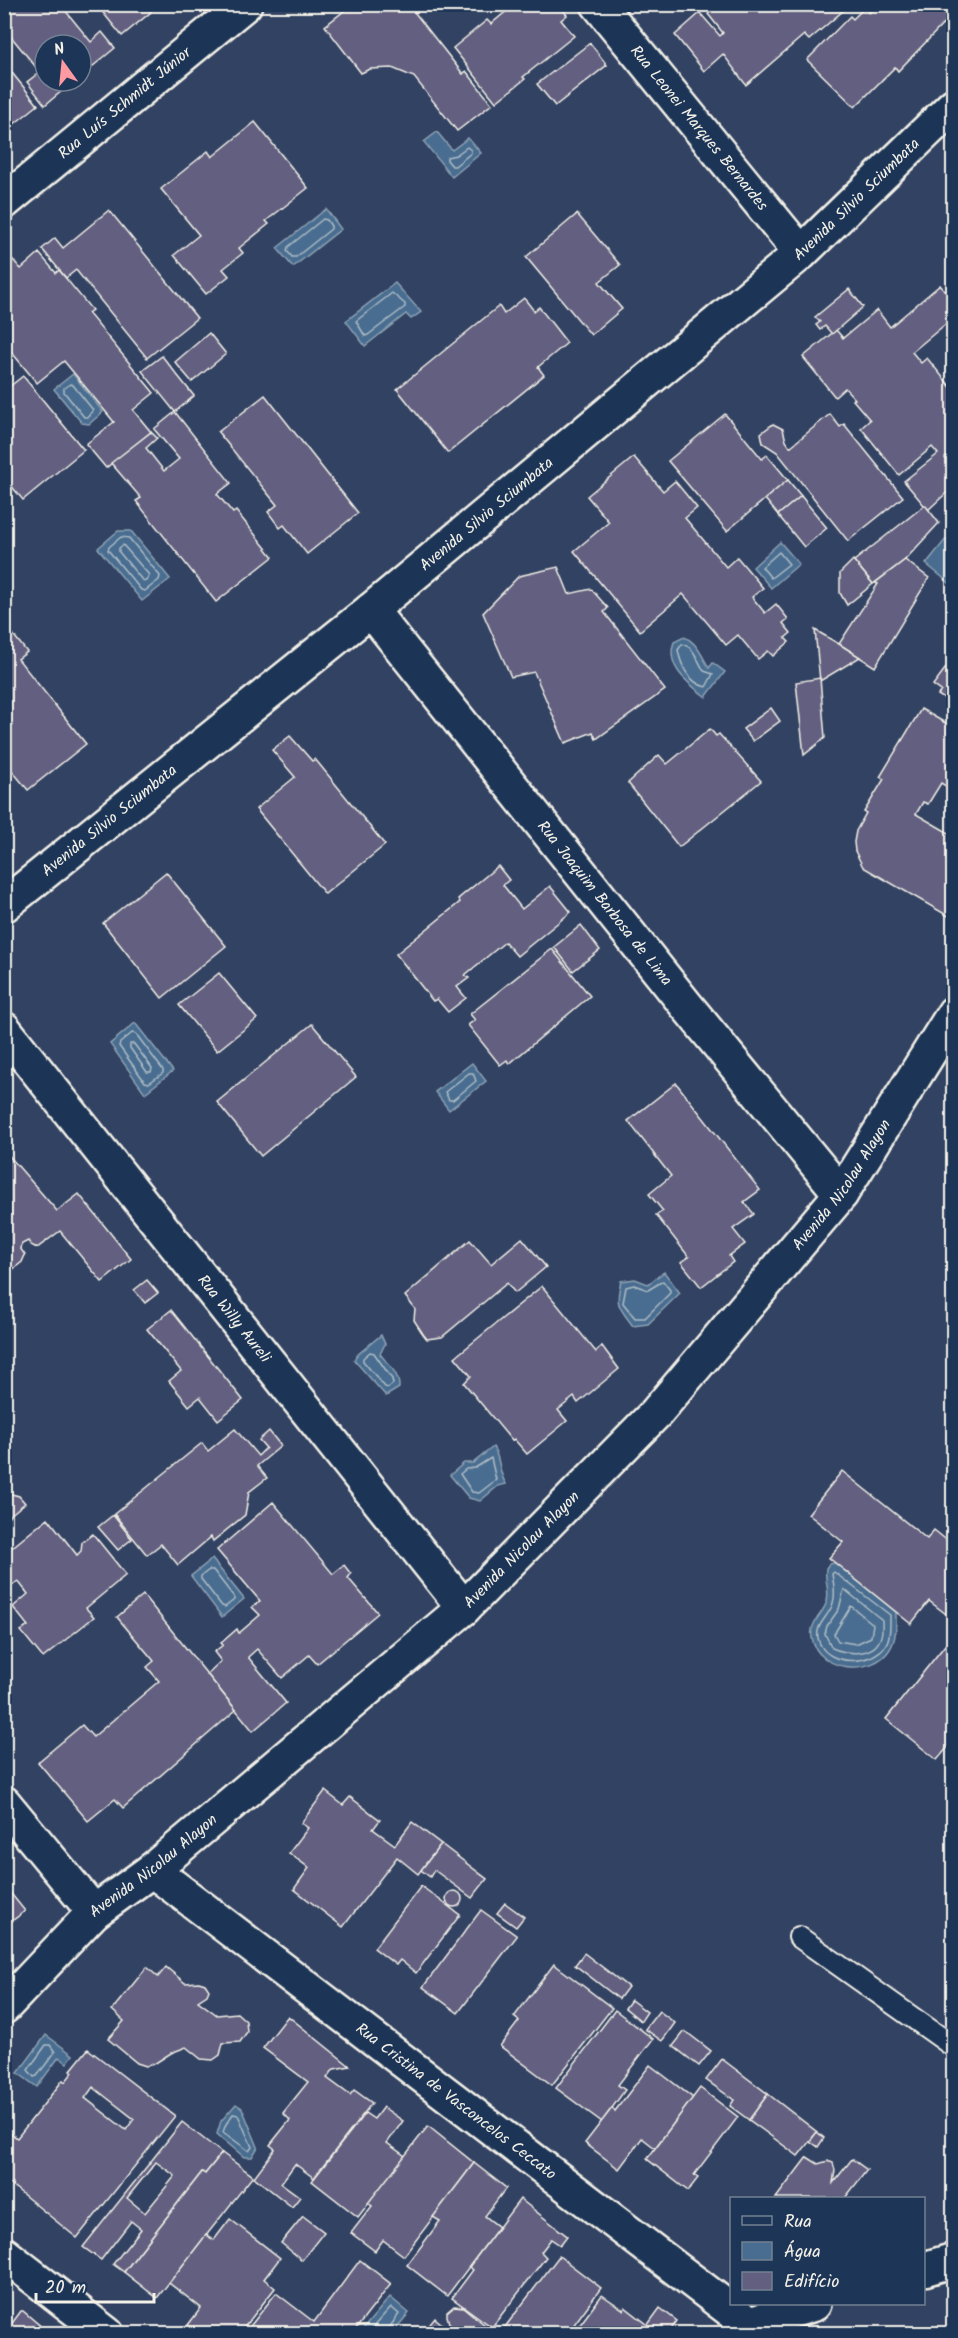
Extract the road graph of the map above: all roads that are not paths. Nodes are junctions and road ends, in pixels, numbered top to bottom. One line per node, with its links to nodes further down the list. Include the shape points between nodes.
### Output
1 (245, 4): 4 (street, Rua Luís Schmidt Júnior)
2 (598, 4): 5 (street, Rua Leonei Marques Bernardes)
3 (954, 105): 5 (street, Avenida Silvio Sciumbata)
4 (4, 202)
5 (801, 253): 6 (street, Avenida Silvio Sciumbata)
6 (371, 610): 7 (street, Avenida Silvio Sciumbata); 10 (street, Rua Joaquim Barbosa de Lima)
7 (4, 905)
8 (954, 1013): 10 (street, Avenida Nicolau Alayon)
9 (4, 1029): 11 (street, Rua Willy Aureli)
10 (842, 1194): 11 (street, Avenida Nicolau Alayon, via 656,1413)
11 (464, 1608): 13 (street, Avenida Nicolau Alayon)
12 (4, 1803): 14 (street)
13 (152, 1870): 14 (street, Avenida Nicolau Alayon); 22 (street, Rua Cristina de Vasconcelos Ceccato)
14 (94, 1912): 16 (street, Avenida Nicolau Alayon)
15 (800, 1937): 17 (lane)
16 (4, 2007)
17 (954, 2047)
18 (4, 2254): 23 (street)
19 (954, 2260): 20 (street)
20 (925, 2269)
21 (812, 2305): 22 (street)
22 (756, 2329)
23 (107, 2334)

